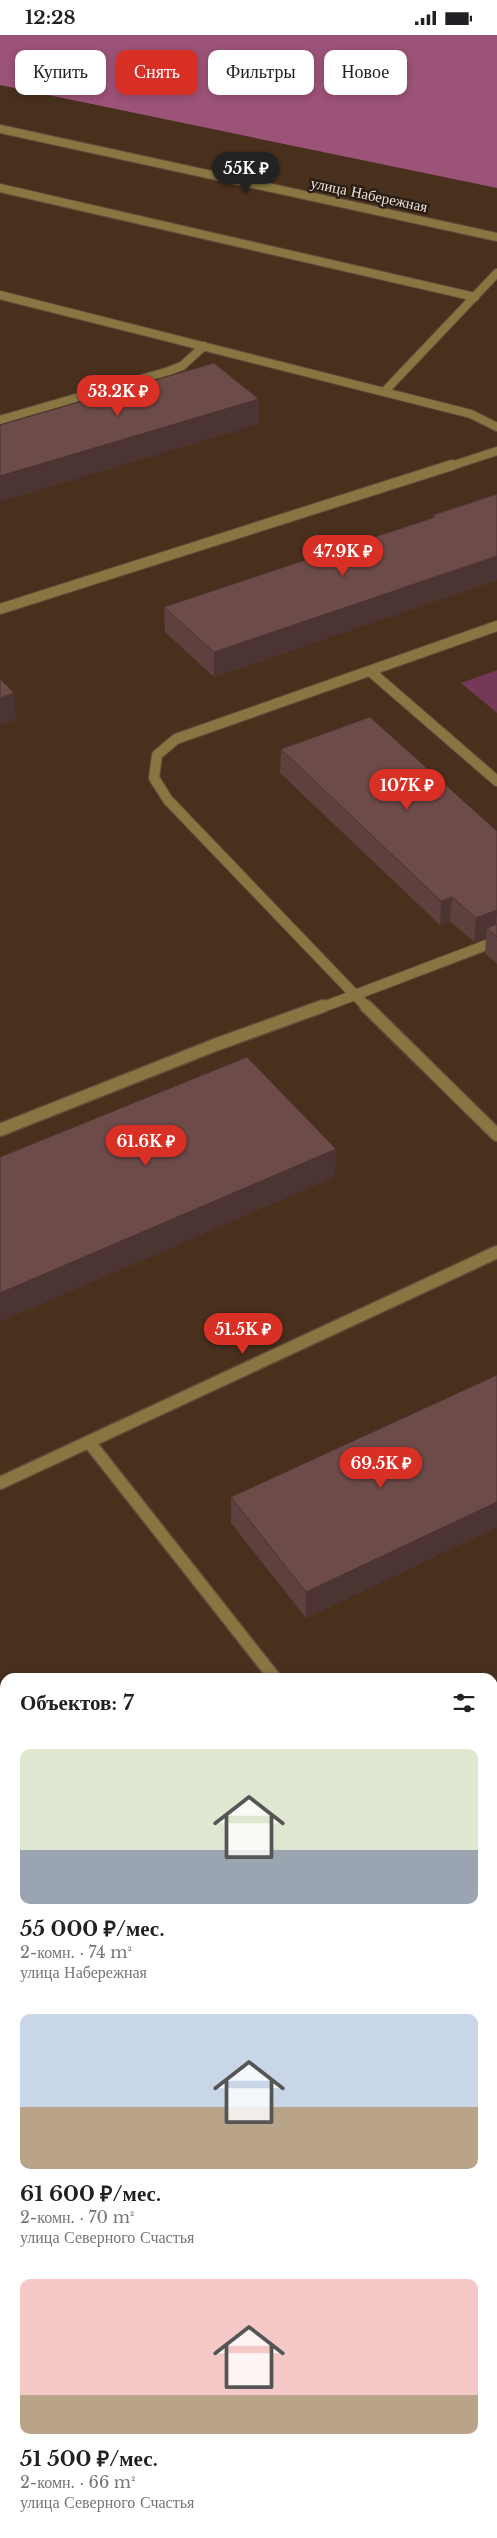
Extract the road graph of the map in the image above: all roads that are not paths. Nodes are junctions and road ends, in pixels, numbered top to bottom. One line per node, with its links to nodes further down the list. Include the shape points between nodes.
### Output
1 (0, 129): 3 (street, улица Набережная)
2 (0, 188): 6 (street)
3 (497, 237)
4 (497, 273): 6 (street)
5 (0, 295): 7 (street)
6 (474, 297): 8 (street)
7 (204, 346): 8 (street); 9 (street, via 182,366)
8 (384, 392): 10 (street, via 470,413)
9 (0, 420)
10 (497, 427)
11 (497, 451): 12 (street)
12 (0, 609)
13 (497, 626): 14 (street)
14 (370, 671): 15 (street); 17 (street, via 176,739 157,755 154,778 168,800)
15 (497, 781)
16 (497, 941): 17 (street)
17 (355, 995): 18 (street, via 214,1045); 19 (street)
18 (0, 1130)
19 (497, 1135)
20 (497, 1252): 21 (street)
21 (89, 1442): 22 (street); 23 (street)
22 (0, 1483)
23 (271, 1673)

